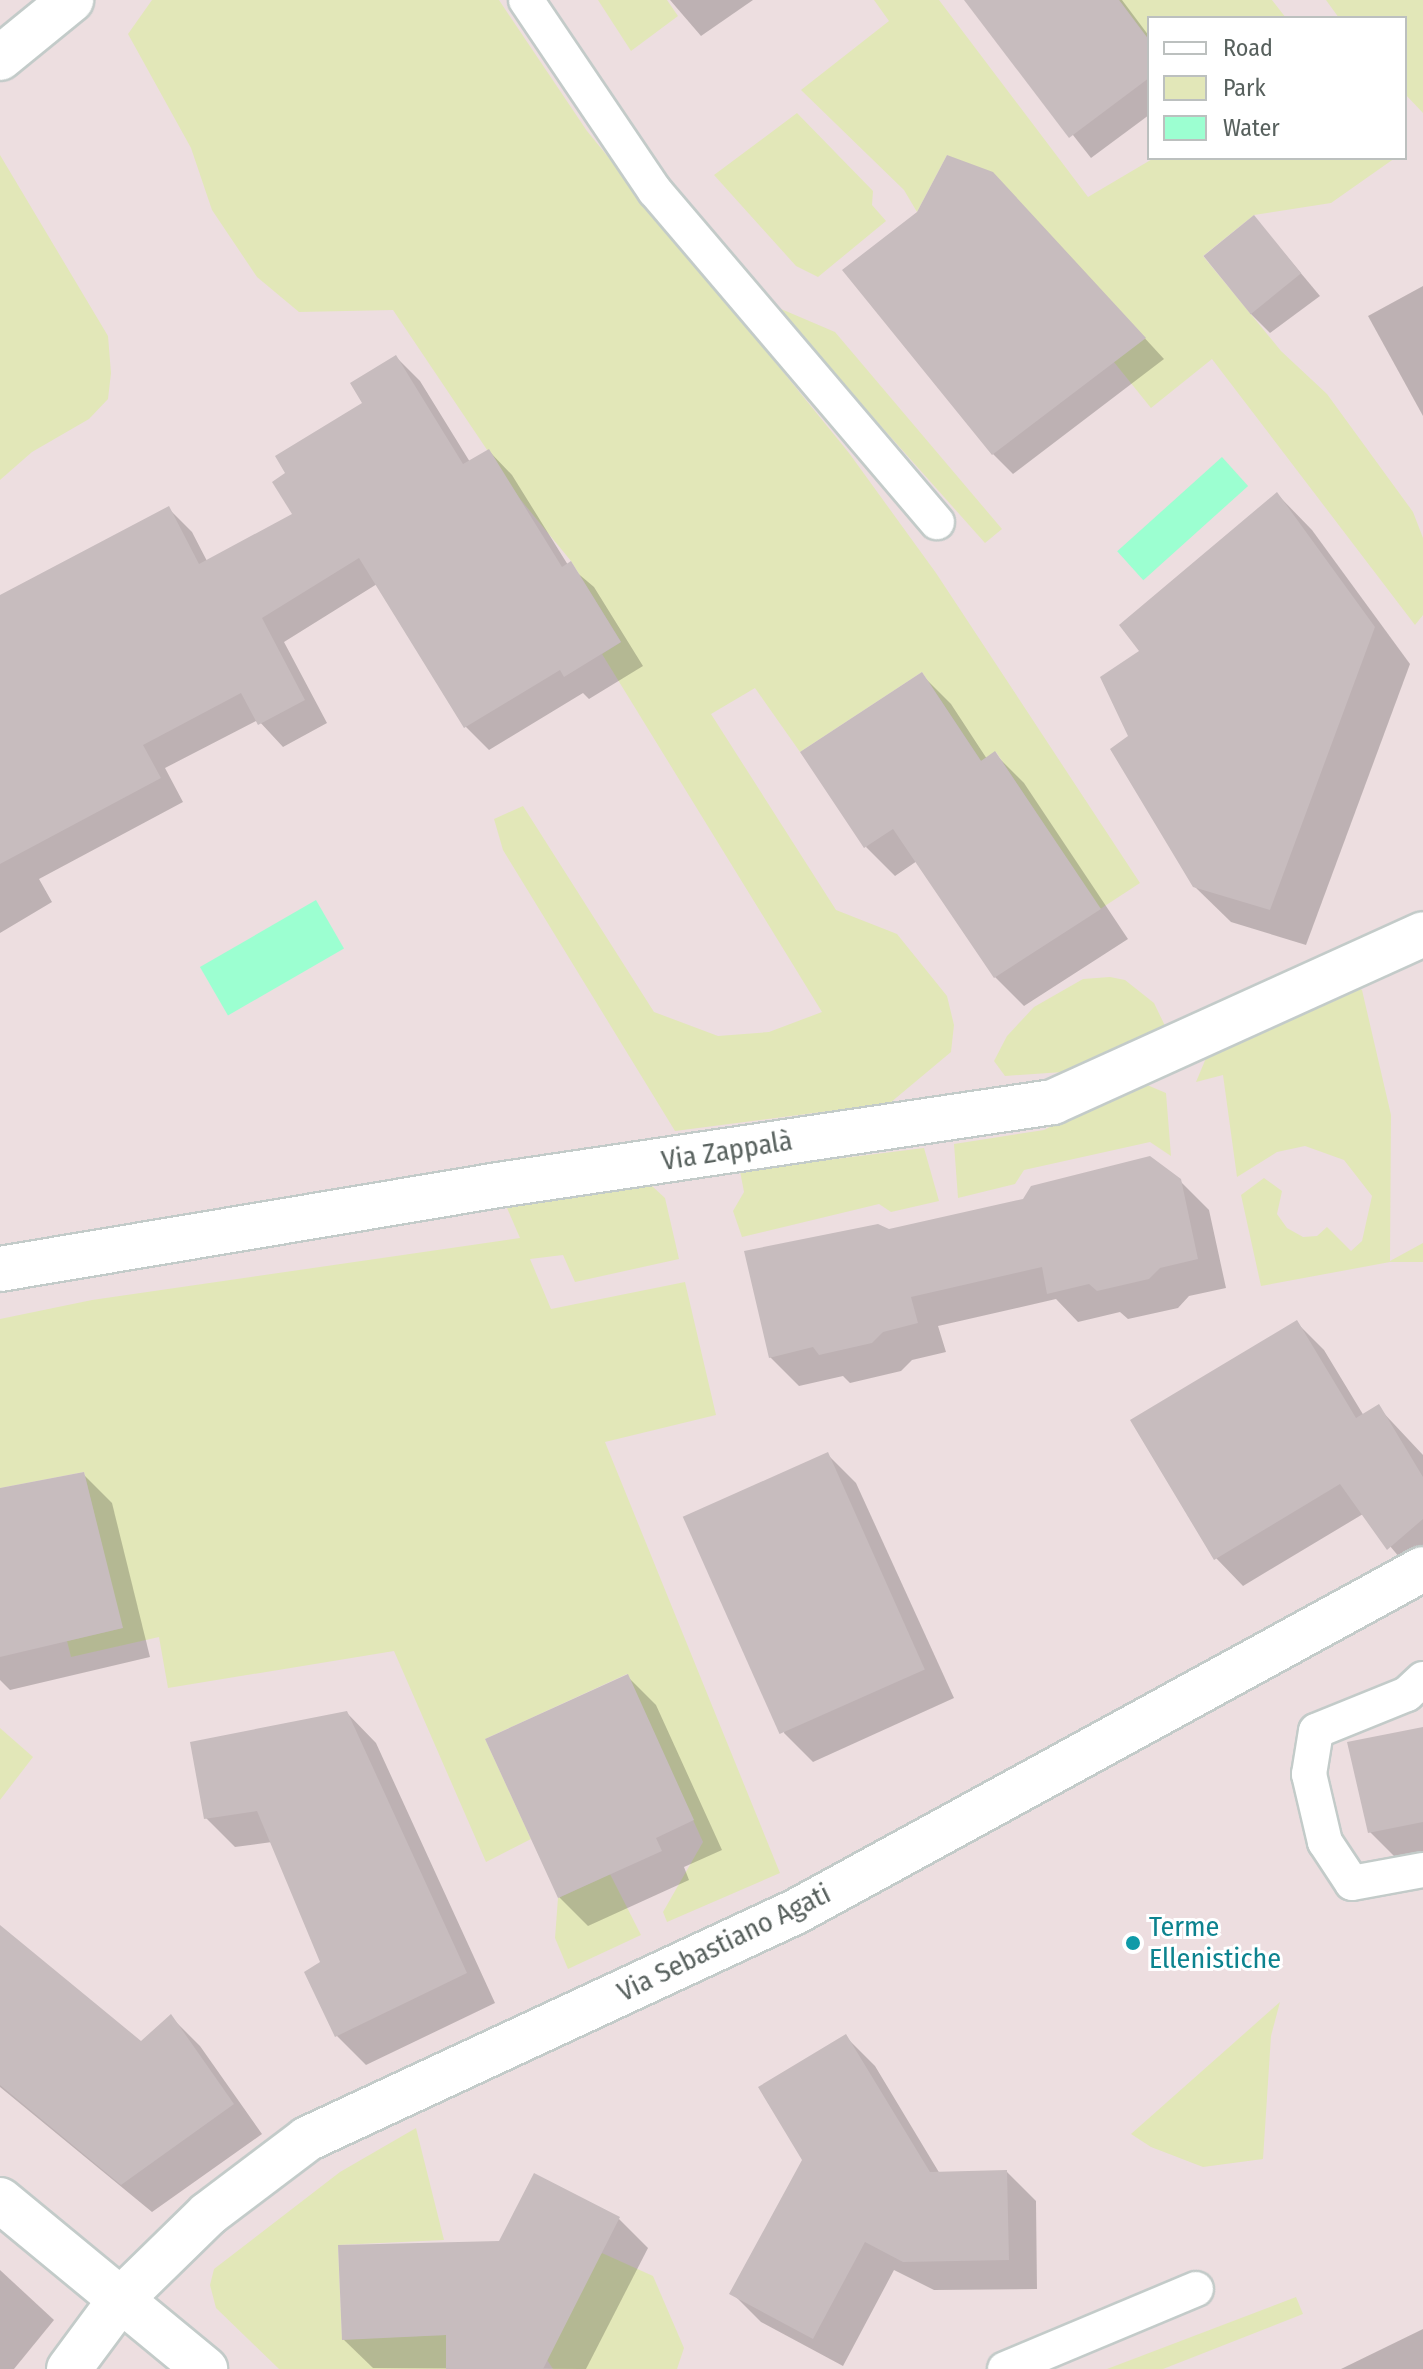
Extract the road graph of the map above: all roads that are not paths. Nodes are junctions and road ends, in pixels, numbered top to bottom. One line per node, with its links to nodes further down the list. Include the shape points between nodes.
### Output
1 (71, 0): 3 (street)
2 (526, 0): 4 (lane, via 655,191)
3 (0, 58)
4 (937, 522)
5 (1423, 934): 6 (street, Via Zappalà, via 1053,1102 498,1185)
6 (0, 1269)
7 (1423, 1569): 12 (street, Via Sebastiano Agati, via 797,1911 307,2139 208,2214)
8 (1423, 1679): 9 (lane, via 1407,1694 1316,1731 1309,1774 1325,1842 1352,1883)
9 (1423, 1870)
10 (0, 2200): 12 (street)
11 (1196, 2289): 15 (lane)
12 (120, 2300): 13 (street, Via Sebastiano Agati); 14 (street)
13 (69, 2369)
14 (205, 2369)
15 (1005, 2369)

